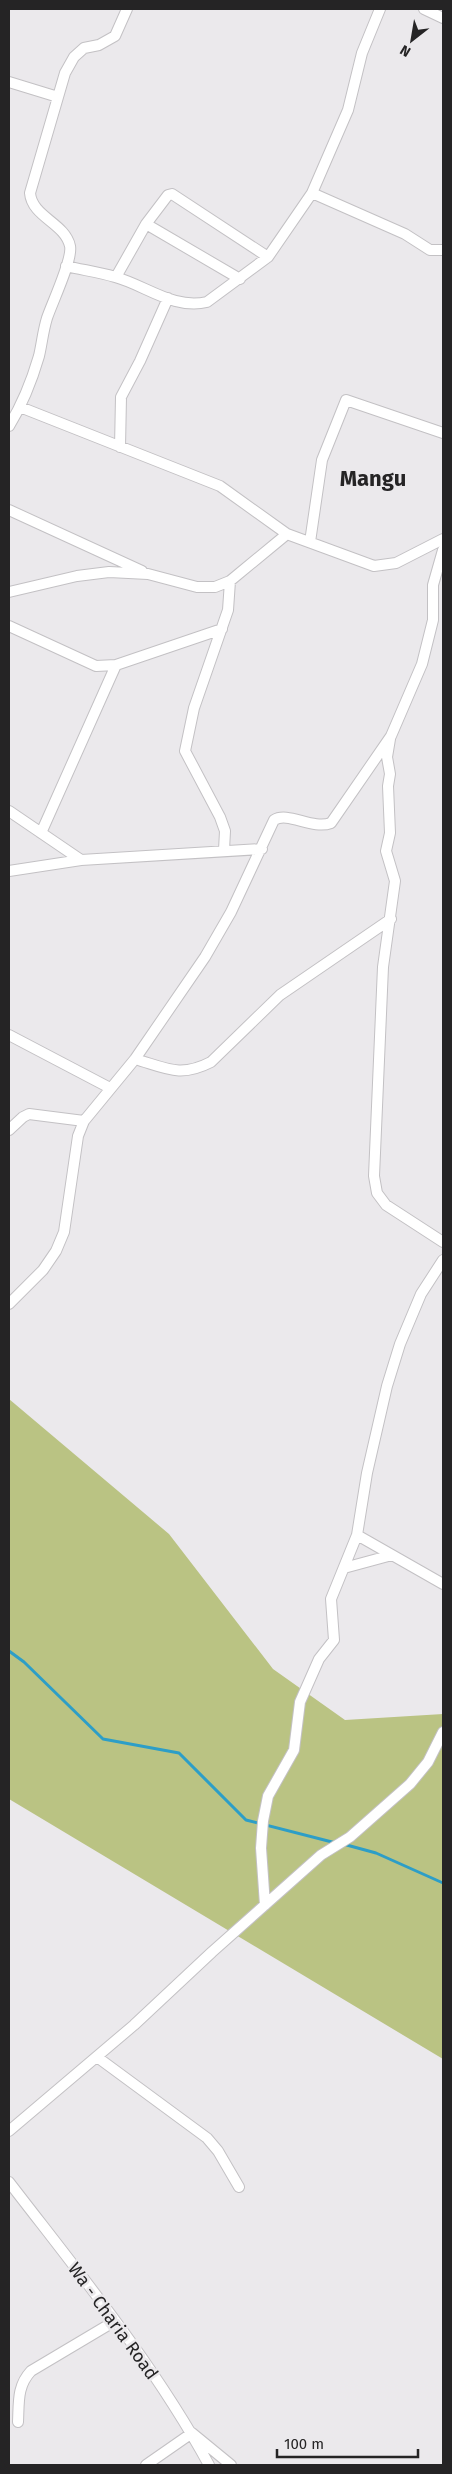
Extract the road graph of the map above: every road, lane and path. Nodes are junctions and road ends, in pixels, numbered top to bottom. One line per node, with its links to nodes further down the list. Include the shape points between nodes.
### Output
1 (127, 9): 6 (street, via 115,36 99,45 84,48 74,57)
2 (380, 9): 7 (street, via 362,53 348,110)
3 (424, 9): 4 (street)
4 (443, 18)
5 (9, 82): 6 (street)
6 (58, 97): 11 (street, via 30,192 35,207 67,237 70,254)
7 (312, 193): 9 (street, via 405,234 430,250); 10 (street)
8 (146, 224): 10 (street, via 172,194); 12 (street); 13 (street)
9 (443, 250)
10 (268, 257): 13 (street)
11 (66, 266): 12 (street); 15 (street)
12 (116, 277): 14 (street)
13 (240, 279): 14 (street, via 202,303 187,304)
14 (168, 298): 18 (street, via 121,397)
15 (20, 407): 16 (street); 18 (street)
16 (9, 426)
17 (443, 433): 22 (street, via 346,400 322,460)
18 (120, 447): 20 (street, via 227,490)
19 (9, 510): 24 (street)
20 (287, 534): 22 (street); 25 (street)
21 (443, 539): 22 (street, via 384,566 374,566)
22 (310, 542)
23 (443, 550): 30 (street, via 433,585 430,642)
24 (148, 574): 25 (street, via 206,588); 26 (street, via 109,572 77,576)
25 (230, 581): 28 (street, via 228,610)
26 (9, 592)
27 (9, 626): 29 (street, via 96,666)
28 (222, 629): 29 (street); 34 (street, via 194,708 185,751 220,818 225,831)
29 (116, 665): 32 (street)
30 (390, 736): 33 (street, via 330,822 312,825 279,817 274,820); 37 (street, via 387,756 390,833 386,851 395,881)
31 (9, 810): 32 (street)
32 (41, 833): 35 (street)
33 (262, 849): 34 (street); 39 (street, via 205,957)
34 (224, 850): 35 (street)
35 (81, 860): 36 (street)
36 (9, 872)
37 (390, 919): 39 (street, via 280,995 211,1062 182,1072); 43 (street, via 382,967 374,1176 377,1193 386,1205)
38 (9, 1035): 40 (street)
39 (135, 1059): 40 (street)
40 (110, 1088): 41 (street)
41 (84, 1121): 42 (street, via 29,1114); 45 (street, via 78,1136 64,1232 56,1252)
42 (9, 1130)
43 (443, 1242)
44 (443, 1260): 46 (street, via 421,1294 400,1344 380,1413)
45 (9, 1304)
46 (357, 1535): 47 (street); 48 (street)
47 (392, 1555): 48 (street); 49 (street)
48 (344, 1568): 51 (street, via 331,1598 334,1640 319,1659 300,1702 294,1750 268,1796 262,1821)
49 (443, 1584)
50 (443, 1732): 51 (street, via 428,1762 410,1784 363,1827 321,1856)
51 (265, 1905): 52 (street)
52 (97, 2057): 53 (street); 55 (street, via 207,2138)
53 (9, 2132)
54 (9, 2182): 56 (street, Wa - Charia Road)
55 (239, 2187)
56 (116, 2321): 57 (street, via 31,2371 23,2379 19,2389); 58 (street, Wa - Charia Road)
57 (18, 2422)
58 (192, 2433): 59 (street); 60 (street, Wa - Charia Road); 61 (street)
59 (146, 2465)
60 (210, 2465)
61 (231, 2465)

